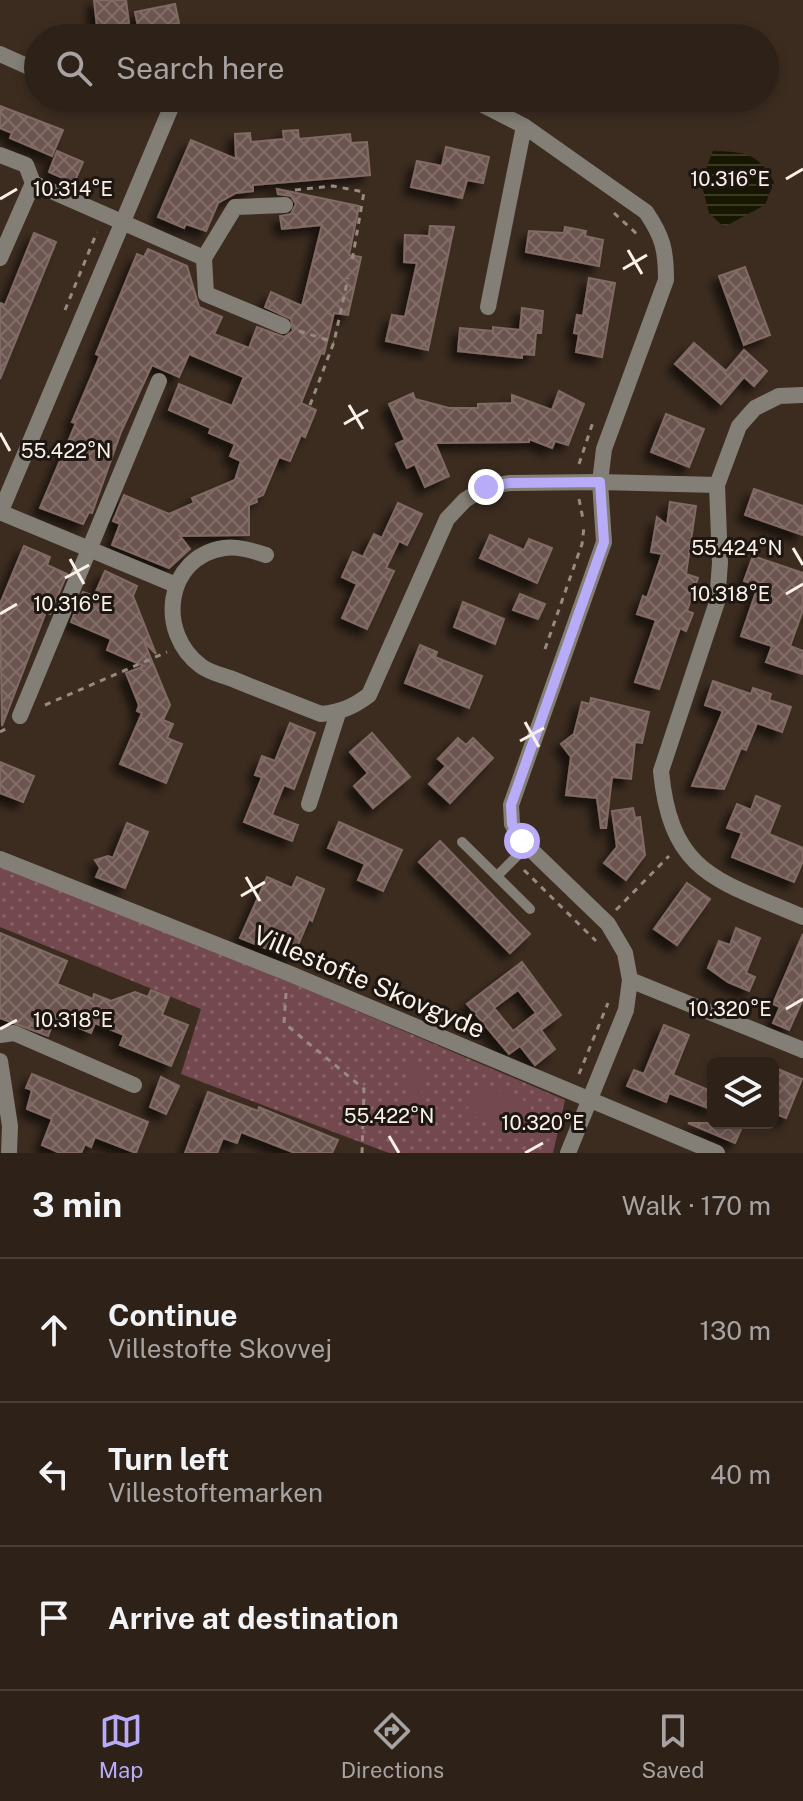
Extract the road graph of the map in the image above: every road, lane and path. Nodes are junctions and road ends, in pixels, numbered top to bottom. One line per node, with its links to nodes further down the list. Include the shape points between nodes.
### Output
1 (0, 54): 2 (street)
2 (24, 65)
3 (169, 112): 9 (street)
4 (497, 112): 5 (street)
5 (524, 126): 14 (street); 20 (street, via 646,212 666,254 666,280 604,449)
6 (0, 155): 7 (street, via 26,165)
7 (33, 183): 9 (street); 10 (street)
8 (285, 205): 11 (street, via 235,207); 12 (path, via 292,190 333,186 364,192)
9 (122, 221): 11 (street); 22 (street)
10 (0, 258)
11 (204, 258): 15 (street, via 206,294)
12 (352, 261)
13 (348, 278): 16 (path)
14 (488, 307)
15 (283, 326): 16 (path)
16 (334, 342): 19 (path)
17 (159, 381): 23 (street)
18 (803, 395): 21 (street, via 779,396 755,408 739,426)
19 (310, 405)
20 (600, 482): 21 (street); 27 (street, via 510,483 486,487 465,500 447,519 369,695); 33 (street, via 604,542 511,805 512,824)
21 (717, 485): 32 (street, via 717,602 661,771 667,813)
22 (0, 513): 23 (street)
23 (89, 551): 25 (street); 28 (street)
24 (266, 555): 25 (street, via 223,548 200,558)
25 (176, 585): 26 (street, via 171,607)
26 (181, 645): 27 (street, via 202,667 321,714); 28 (path)
27 (338, 713): 30 (street)
28 (20, 716): 29 (path)
29 (0, 732)
30 (309, 804)
31 (462, 842): 35 (lane)
32 (681, 843): 37 (street, via 712,878); 38 (path)
33 (527, 846): 35 (lane); 38 (street)
34 (0, 859): 39 (street, Villestofte Skovgyde)
35 (497, 876): 36 (lane)
36 (530, 909)
37 (803, 917)
38 (608, 924): 40 (street, via 625,953)
39 (288, 973): 45 (street, Villestofte Skovgyde); 47 (path, via 284,1023 364,1089)
40 (630, 980): 42 (street); 45 (street, via 626,1010)
41 (0, 1035): 44 (street, via 14,1033)
42 (803, 1050)
43 (0, 1061): 46 (street)
44 (134, 1085)
45 (588, 1099): 48 (street); 49 (street, Villestofte Skovgyde)
46 (9, 1153)
47 (362, 1153)
48 (568, 1153)
49 (717, 1153)

